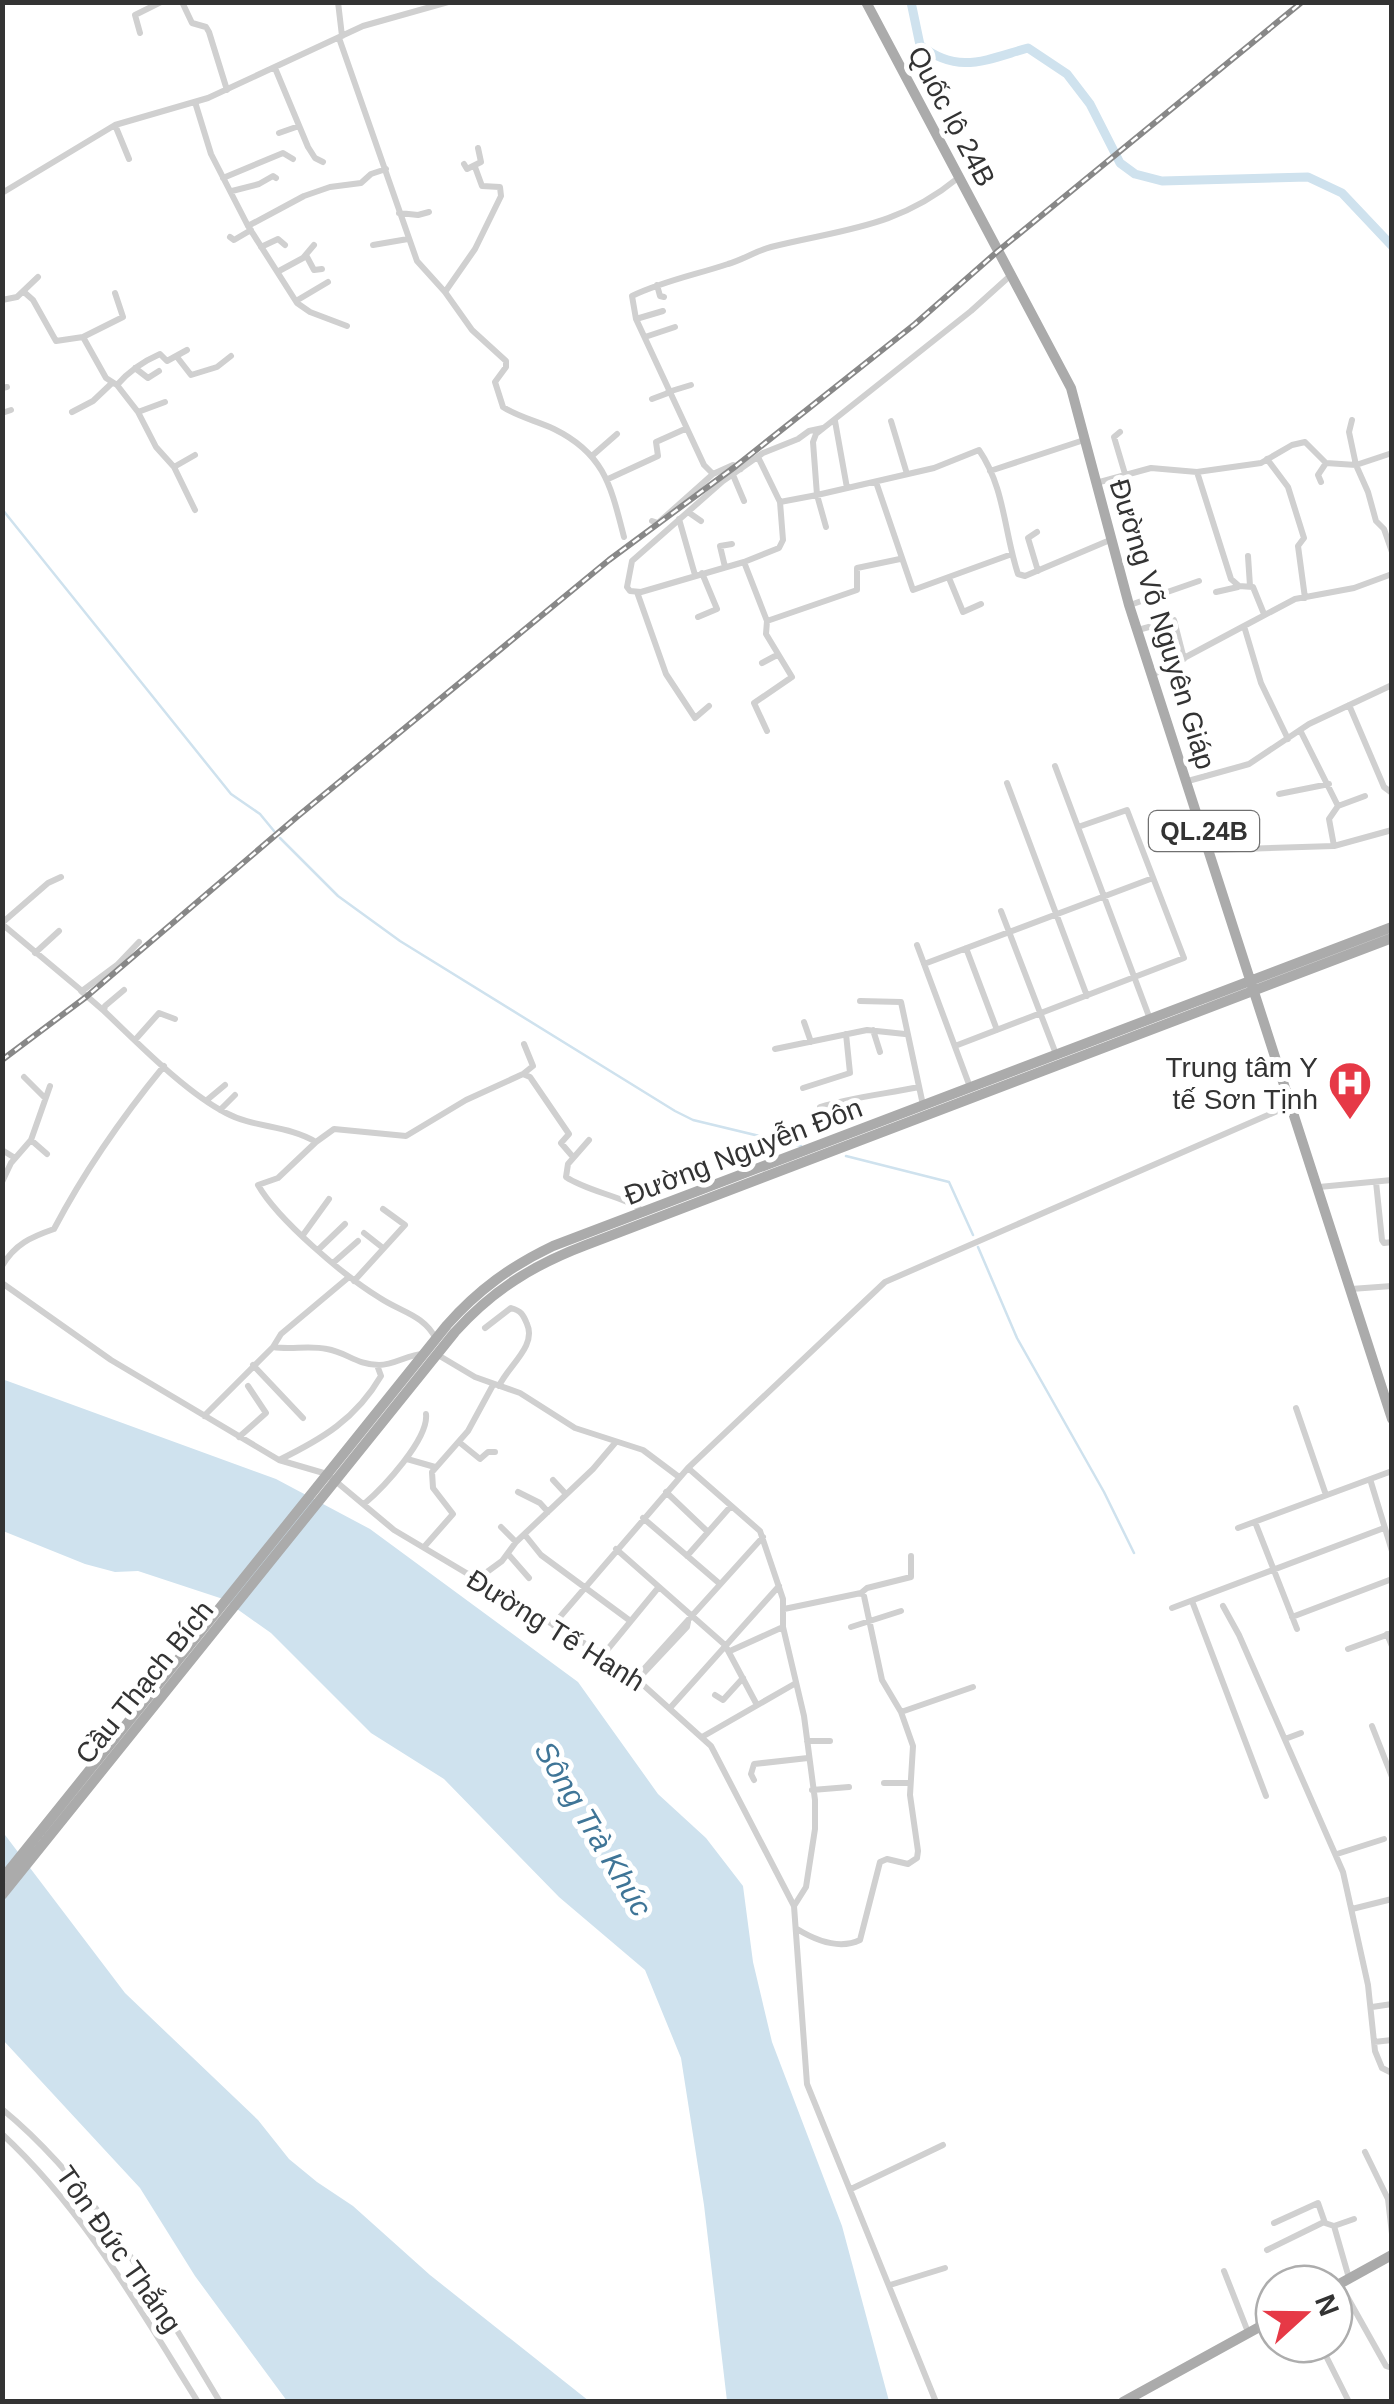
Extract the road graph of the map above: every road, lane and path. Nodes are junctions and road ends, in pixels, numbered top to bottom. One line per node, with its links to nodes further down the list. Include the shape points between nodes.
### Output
1 (161, 2): 6 (street)
2 (182, 2): 10 (street, via 192,24 209,32)
3 (338, 2): 8 (street)
4 (448, 2): 8 (street)
5 (866, 2): 22 (main road, Quốc lộ 24B / QL.24B)
6 (152, 4): 7 (street, via 135,15)
7 (140, 33)
8 (340, 37): 9 (street); 21 (street)
9 (275, 68): 10 (street); 13 (street)
10 (226, 90): 11 (street)
11 (195, 102): 12 (street); 23 (street)
12 (115, 124): 16 (street); 26 (street)
13 (299, 126): 14 (street); 18 (street)
14 (280, 132)
15 (478, 148): 20 (street, via 482,160)
16 (128, 159)
17 (293, 159): 23 (street, via 284,153)
18 (323, 162)
19 (464, 164): 20 (street)
20 (475, 166): 45 (street, via 482,186 500,187 501,196)
21 (386, 169): 28 (street); 29 (street, via 361,183 304,196)
22 (959, 177): 36 (main road, Quốc lộ 24B / QL.24B); 43 (street, via 876,225 767,248)
23 (223, 178): 25 (street)
24 (276, 178): 25 (street)
25 (232, 190): 29 (street)
26 (2, 193)
27 (429, 212): 28 (street)
28 (399, 213): 31 (street)
29 (250, 228): 30 (street, via 234,240); 35 (street)
30 (230, 236)
31 (408, 239): 34 (street); 45 (street, via 421,268)
32 (285, 245): 35 (street, via 278,239)
33 (314, 245): 37 (street)
34 (372, 245)
35 (261, 247): 39 (street)
36 (998, 251): 40 (main road, Đường Võ Nguyên Giáp / QL.24B)
37 (306, 255): 38 (street, via 314,270); 39 (street)
38 (322, 269)
39 (279, 271): 49 (street)
40 (1011, 275): 70 (street); 77 (main road, Đường Võ Nguyên Giáp / QL.24B, via 1064,370)
41 (38, 277): 44 (street)
42 (328, 282): 49 (street)
43 (657, 285): 47 (street); 51 (street, via 632,296)
44 (24, 292): 48 (street); 55 (street, via 56,341)
45 (445, 292): 80 (street, via 508,364 495,382 503,407 554,429)
46 (115, 293): 55 (street, via 123,317)
47 (664, 297)
48 (2, 300)
49 (296, 300): 52 (street)
50 (663, 311): 51 (street)
51 (636, 319): 54 (street)
52 (347, 326)
53 (675, 327): 54 (street)
54 (644, 336): 58 (street)
55 (82, 337): 63 (street)
56 (186, 350): 60 (street)
57 (667, 350): 58 (street)
58 (654, 354): 65 (street)
59 (231, 356): 60 (street, via 190,375)
60 (176, 357): 61 (street, via 166,362 159,354)
61 (135, 368): 62 (street, via 148,378); 63 (street)
62 (159, 371)
63 (114, 384): 68 (street); 69 (street)
64 (690, 384): 65 (street)
65 (668, 392): 66 (street); 74 (street)
66 (652, 399)
67 (165, 402): 69 (street)
68 (72, 412)
69 (138, 412): 85 (street)
70 (834, 420): 73 (street); 97 (street)
71 (1352, 420): 84 (street)
72 (891, 421): 90 (street)
73 (823, 428): 81 (street); 98 (street, via 813,442)
74 (685, 429): 89 (street); 93 (street, via 656,442 658,456)
75 (1120, 432): 91 (street, via 1114,437)
76 (617, 434): 80 (street)
77 (1086, 440): 87 (street); 96 (main road, Đường Võ Nguyên Giáp / QL.24B)
78 (1392, 453): 84 (street)
79 (195, 455): 85 (street)
80 (593, 456): 93 (street)
81 (758, 457): 86 (street); 100 (street)
82 (1268, 459): 83 (street, via 1304,442); 88 (street); 126 (street, via 1288,487 1304,538 1298,546)
83 (1326, 462): 84 (street); 95 (street)
84 (1356, 465): 111 (street)
85 (174, 467): 101 (street)
86 (741, 469): 89 (street, via 733,464); 92 (street)
87 (990, 472): 90 (street, via 979,450); 112 (street)
88 (1197, 472): 91 (street, via 1151,468); 122 (street, via 1231,579)
89 (713, 474): 104 (street, via 658,523)
90 (907, 474): 94 (street)
91 (1124, 474): 96 (street)
92 (733, 475): 99 (street); 102 (street)
93 (608, 479): 108 (street)
94 (876, 482): 97 (street); 114 (street)
95 (1321, 482)
96 (1096, 484): 109 (main road, Đường Võ Nguyên Giáp / QL.24B)
97 (848, 488): 98 (street)
98 (816, 495): 100 (street); 106 (street)
99 (744, 501)
100 (780, 502): 115 (street, via 782,544)
101 (195, 510)
102 (688, 512): 103 (street); 105 (street)
103 (679, 519): 118 (street); 124 (street, via 632,560 626,587)
104 (652, 520)
105 (701, 521)
106 (826, 527)
107 (1037, 532): 117 (street, via 1028,538)
108 (624, 537)
109 (1110, 540): 117 (street); 128 (main road, Đường Võ Nguyên Giáp / QL.24B)
110 (732, 544): 116 (street, via 720,546)
111 (1392, 552)
112 (1012, 554): 117 (street, via 1018,574); 120 (street)
113 (1248, 556): 123 (street)
114 (900, 559): 120 (street, via 913,590); 131 (street, via 857,568 857,590)
115 (744, 562): 116 (street); 131 (street)
116 (725, 567): 118 (street)
117 (1038, 571)
118 (698, 574): 124 (street); 130 (street, via 717,610)
119 (1392, 574): 126 (street)
120 (949, 578): 127 (street, via 964,612)
121 (1199, 581): 128 (street)
122 (1240, 586): 123 (street); 125 (street)
123 (1250, 586): 129 (street)
124 (637, 592): 140 (street, via 666,674 696,718)
125 (1216, 592)
126 (1305, 598): 129 (street)
127 (981, 604)
128 (1129, 606): 133 (main road, Đường Võ Nguyên Giáp / QL.24B)
129 (1264, 614): 132 (street)
130 (698, 617)
131 (767, 622): 134 (street)
132 (1244, 626): 135 (street); 143 (street)
133 (1138, 630): 135 (street, via 1174,620); 137 (main road, Đường Võ Nguyên Giáp / QL.24B)
134 (777, 656): 136 (street); 142 (street, via 792,678 754,703)
135 (1184, 659): 137 (street)
136 (762, 662)
137 (1154, 674): 145 (main road, Đường Võ Nguyên Giáp / QL.24B)
138 (1390, 689): 139 (street)
139 (1349, 704): 141 (street); 149 (street)
140 (709, 706)
141 (1300, 730): 143 (street); 147 (street)
142 (767, 731)
143 (1288, 740): 145 (street, via 1249,764)
144 (1055, 766): 152 (street)
145 (1188, 781): 155 (main road, Đường Võ Nguyên Giáp / QL.24B)
146 (1007, 783): 160 (street)
147 (1329, 784): 148 (street); 151 (street)
148 (1279, 794)
149 (1392, 794)
150 (1365, 796): 151 (street)
151 (1338, 806): 154 (street, via 1328,819)
152 (1078, 828): 157 (street, via 1127,810); 158 (street)
153 (1392, 830): 154 (street)
154 (1334, 846): 155 (street)
155 (1210, 850): 172 (main road, Đường Võ Nguyên Giáp / QL.24B)
156 (61, 877): 161 (street)
157 (1153, 878): 158 (street); 171 (street, via 1184,958)
158 (1104, 895): 160 (street); 171 (street)
159 (1001, 911): 164 (street)
160 (1056, 914): 164 (street); 175 (street)
161 (2, 924): 169 (street)
162 (1392, 926): 172 (main road)
163 (59, 931): 169 (street)
164 (1009, 932): 168 (street); 178 (street)
165 (1392, 938): 172 (main road)
166 (139, 942): 173 (street)
167 (917, 945): 170 (street)
168 (966, 948): 170 (street); 183 (street)
169 (34, 952): 173 (street)
170 (924, 964): 189 (street)
171 (1136, 977): 175 (street); 181 (street)
172 (1253, 986): 181 (main road, Đường Nguyễn Đôn); 204 (main road, Đường Võ Nguyên Giáp / QL.24B)
173 (80, 990): 177 (street)
174 (124, 990): 177 (street)
175 (1087, 996): 178 (street)
176 (860, 1001): 185 (street, via 899,1000)
177 (104, 1012): 186 (street)
178 (1040, 1013): 183 (street); 192 (street)
179 (175, 1019): 186 (street, via 158,1014)
180 (804, 1022): 187 (street)
181 (1152, 1024): 192 (main road, Đường Nguyễn Đôn)
182 (873, 1030): 184 (street); 185 (street); 191 (street)
183 (997, 1030): 189 (street)
184 (846, 1034): 187 (street); 199 (street, via 850,1072)
185 (906, 1034): 198 (street)
186 (135, 1040): 193 (street)
187 (811, 1042): 190 (street)
188 (524, 1044): 194 (street, via 533,1066)
189 (955, 1046): 200 (street)
190 (775, 1049)
191 (880, 1052)
192 (1058, 1060): 200 (main road, Đường Nguyễn Đôn)
193 (164, 1066): 203 (street); 233 (street, via 54,1229 26,1240)
194 (523, 1074): 212 (street, via 406,1136 337,1128); 216 (street, via 569,1134 560,1143)
195 (24, 1077): 202 (street)
196 (225, 1085): 203 (street)
197 (50, 1086): 202 (street)
198 (919, 1087): 205 (street); 207 (street)
199 (803, 1088)
200 (973, 1093): 207 (main road, Đường Nguyễn Đôn)
201 (234, 1095): 206 (street)
202 (45, 1098): 210 (street)
203 (207, 1100): 206 (street)
204 (1291, 1105): 221 (main road, Đường Võ Nguyên Giáp / QL.24B); 258 (street, via 885,1282)
205 (820, 1107)
206 (220, 1110): 209 (street)
207 (925, 1111): 217 (main road, Đường Nguyễn Đôn)
208 (311, 1123): 209 (street)
209 (304, 1135): 212 (street)
210 (31, 1140): 214 (street); 215 (street)
211 (589, 1140): 216 (street)
212 (316, 1142): 227 (street, via 278,1178 258,1185)
213 (2, 1150): 215 (street)
214 (46, 1154)
215 (15, 1158): 219 (street)
216 (574, 1158): 224 (street, via 566,1170 569,1180)
217 (772, 1169): 224 (main road, Đường Nguyễn Đôn); 241 (main road, Đường Nguyễn Đôn, via 528,1269)
218 (1392, 1180): 220 (street)
219 (2, 1182)
220 (1376, 1182): 221 (street); 229 (street, via 1382,1240)
221 (1318, 1187): 237 (main road, Đường Võ Nguyên Giáp / QL.24B)
222 (330, 1199): 227 (street)
223 (382, 1209): 230 (street, via 405,1225)
224 (643, 1212): 239 (main road, Đường Nguyễn Đôn, via 511,1268)
225 (345, 1224): 231 (street)
226 (364, 1233): 230 (street)
227 (303, 1235): 231 (street)
228 (358, 1242): 232 (street)
229 (1392, 1242)
230 (383, 1248): 234 (street)
231 (320, 1249): 232 (street)
232 (334, 1263): 234 (street)
233 (2, 1266)
234 (351, 1279): 239 (street, via 426,1322); 240 (street)
235 (2, 1283): 248 (street, Đường Tế Hanh)
236 (1392, 1286): 237 (street)
237 (1351, 1289): 250 (main road, Đường Võ Nguyên Giáp / QL.24B)
238 (485, 1328): 245 (street, via 511,1308 522,1313 530,1330 530,1341)
239 (436, 1339): 241 (main road, Đường Nguyễn Đôn)
240 (273, 1347): 242 (street); 243 (street, via 336,1350 352,1362)
241 (431, 1356): 243 (street); 245 (street); 260 (main road, Đường Nguyễn Đôn)
242 (253, 1364): 248 (street); 249 (street)
243 (377, 1365): 256 (street, via 382,1376 349,1420)
244 (248, 1386): 251 (street, via 266,1412)
245 (496, 1386): 252 (street); 253 (street)
246 (1296, 1408): 268 (street)
247 (426, 1414): 255 (street)
248 (204, 1416): 251 (street, Đường Tế Hanh)
249 (303, 1418)
250 (1392, 1419)
251 (240, 1437): 256 (street, Đường Tế Hanh)
252 (458, 1442): 254 (street, via 480,1459); 257 (street)
253 (616, 1443): 261 (street, via 652,1455); 266 (street)
254 (495, 1452)
255 (407, 1459): 257 (street); 269 (street)
256 (279, 1460): 260 (street, Đường Tế Hanh)
257 (435, 1466): 281 (street, via 433,1488 452,1514)
258 (688, 1468): 261 (street); 270 (street)
259 (1392, 1471): 262 (street)
260 (331, 1477): 267 (main road, Đường Nguyễn Đôn); 269 (street, Đường Tế Hanh)
261 (679, 1478): 265 (street)
262 (1370, 1479): 268 (street); 276 (street)
263 (553, 1480): 266 (street)
264 (518, 1492): 271 (street)
265 (666, 1492): 272 (street); 277 (street)
266 (565, 1493): 271 (street)
267 (316, 1495): 338 (main road, Cầu Thạch Bích); 339 (main road, Cầu Thạch Bích)
268 (1326, 1495): 273 (street)
269 (364, 1504): 281 (street, Đường Tế Hanh)
270 (731, 1506): 277 (street); 279 (street)
271 (548, 1512): 278 (street)
272 (643, 1518): 282 (street); 285 (street)
273 (1255, 1522): 275 (street); 287 (street)
274 (500, 1527): 280 (street)
275 (1238, 1528)
276 (1384, 1528): 283 (street); 287 (street)
277 (708, 1532): 285 (street)
278 (525, 1535): 280 (street); 293 (street)
279 (763, 1537): 291 (street); 292 (street)
280 (516, 1542): 284 (street)
281 (424, 1548): 290 (street, Đường Tế Hanh)
282 (616, 1548): 293 (street); 294 (street)
283 (1392, 1551)
284 (508, 1554): 288 (street); 290 (street)
285 (686, 1556): 291 (street)
286 (911, 1556): 295 (street, via 911,1577)
287 (1274, 1570): 296 (street); 301 (street)
288 (530, 1578)
289 (1392, 1579): 301 (street)
290 (476, 1580): 305 (street, Đường Tế Hanh)
291 (720, 1584): 303 (street)
292 (780, 1586): 298 (street); 311 (street)
293 (584, 1587): 302 (street); 305 (street)
294 (658, 1588): 302 (street); 303 (street)
295 (860, 1593): 298 (street); 304 (street)
296 (1192, 1601): 299 (street); 335 (street)
297 (1223, 1606): 325 (street)
298 (784, 1608): 306 (street)
299 (1172, 1608)
300 (902, 1611): 304 (street)
301 (1292, 1616): 308 (street)
302 (630, 1620): 313 (street)
303 (690, 1620): 311 (street); 314 (street)
304 (870, 1621): 307 (street); 321 (street, via 882,1680)
305 (553, 1625): 313 (street, Đường Tế Hanh)
306 (783, 1627): 311 (street); 316 (street)
307 (850, 1627)
308 (1297, 1629)
309 (1389, 1633): 310 (street); 312 (street)
310 (1392, 1646)
311 (728, 1648): 315 (street); 320 (street)
312 (1348, 1649)
313 (602, 1654): 314 (street, Đường Tế Hanh)
314 (641, 1677): 320 (street, Đường Tế Hanh)
315 (743, 1678): 318 (street, via 723,1700); 319 (street)
316 (796, 1683): 319 (street); 326 (street)
317 (973, 1688): 321 (street)
318 (715, 1695)
319 (756, 1704): 324 (street)
320 (670, 1708): 324 (street, Đường Tế Hanh)
321 (901, 1712): 332 (street, via 913,1746)
322 (1372, 1726): 329 (street)
323 (1302, 1733): 325 (street)
324 (702, 1737): 341 (street, Đường Tế Hanh, via 721,1760)
325 (1285, 1739): 337 (street)
326 (807, 1741): 327 (street); 328 (street)
327 (830, 1741)
328 (808, 1758): 330 (street, via 754,1764); 334 (street)
329 (1392, 1777)
330 (754, 1780)
331 (884, 1783): 332 (street)
332 (910, 1783): 343 (street, via 917,1858 880,1862 860,1940 830,1942)
333 (849, 1787): 334 (street)
334 (812, 1790): 341 (street, via 810,1866)
335 (1266, 1796)
336 (1384, 1839): 337 (street)
337 (1337, 1854): 342 (street)
338 (2, 1879)
339 (2, 1895)
340 (1392, 1899): 342 (street)
341 (794, 1906): 343 (street, Đường Tế Hanh)
342 (1352, 1908): 345 (street)
343 (796, 1928): 353 (street, Đường Tế Hanh, via 807,2084)
344 (1392, 2004): 345 (street)
345 (1372, 2007): 347 (street)
346 (1392, 2040): 347 (street)
347 (1374, 2042): 348 (street, via 1382,2068)
348 (1392, 2073)
349 (4, 2114): 357 (street, Tôn Đức Thắng, via 78,2182)
350 (2, 2134): 360 (street)
351 (943, 2145): 353 (street)
352 (1365, 2152): 359 (street, via 1388,2199)
353 (851, 2189): 367 (street, Đường Tế Hanh)
354 (1354, 2219): 358 (street)
355 (1324, 2222): 356 (street, via 1318,2202); 358 (street); 361 (street)
356 (1274, 2223)
357 (108, 2224): 360 (street); 374 (street, Tôn Đức Thắng)
358 (1334, 2226): 363 (street)
359 (1392, 2234)
360 (92, 2235): 373 (street)
361 (1268, 2250)
362 (1392, 2256): 366 (main road)
363 (1339, 2264)
364 (945, 2268): 367 (street)
365 (1224, 2271): 370 (street)
366 (1354, 2276)
367 (890, 2285): 375 (street, Đường Tế Hanh)
368 (1354, 2307): 372 (street)
369 (1254, 2330): 370 (main road)
370 (1248, 2333): 376 (main road)
371 (1330, 2364): 377 (street)
372 (1392, 2368)
373 (198, 2402)
374 (220, 2402)
375 (936, 2402)
376 (1123, 2402)
377 (1350, 2402)

